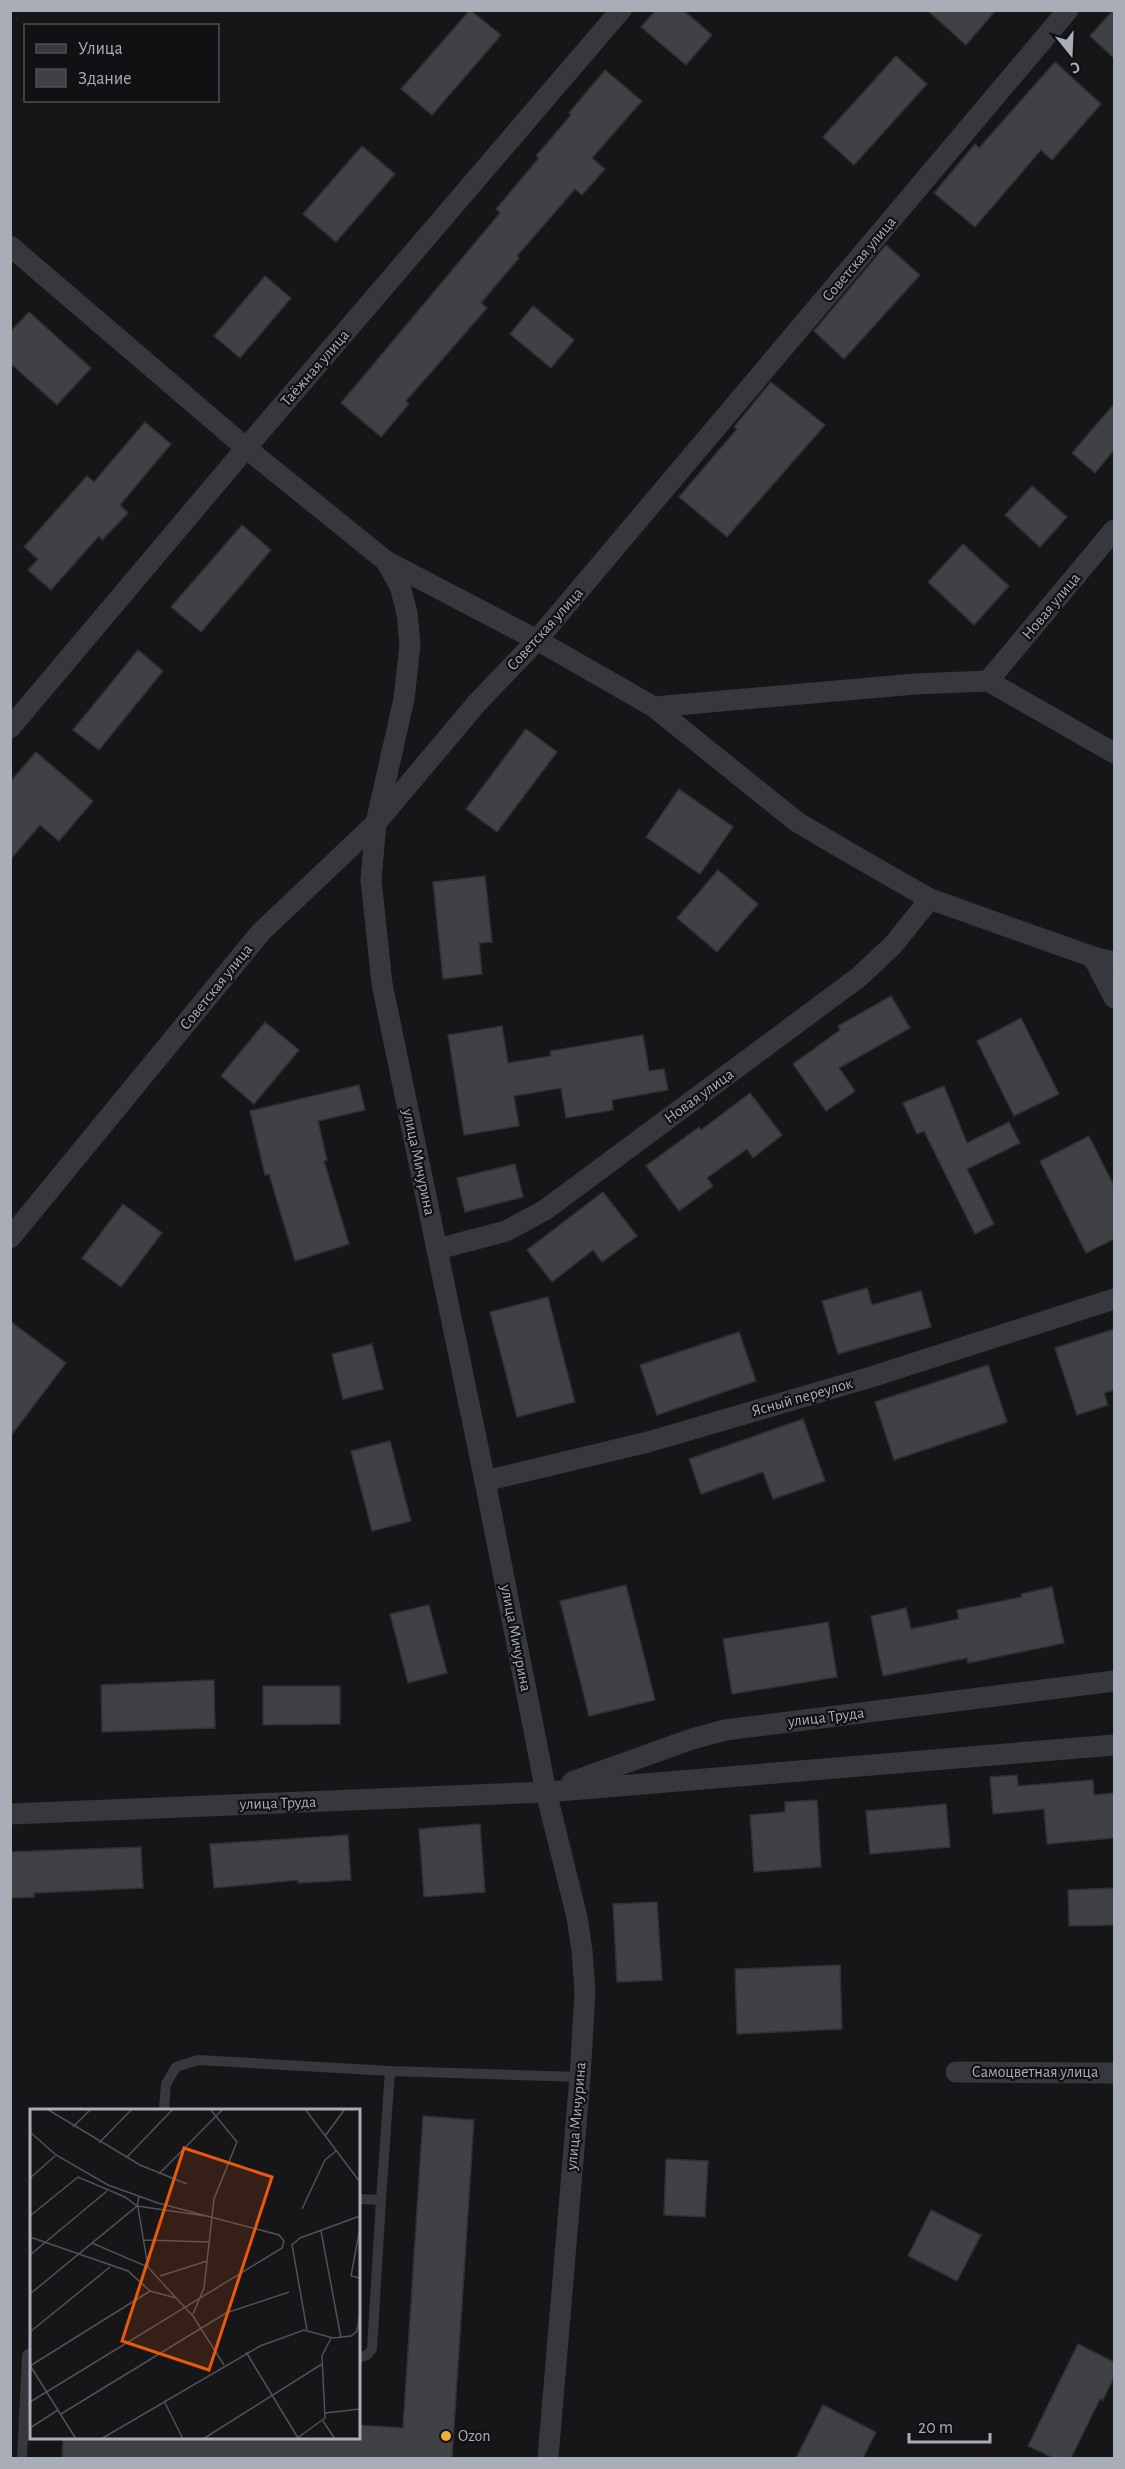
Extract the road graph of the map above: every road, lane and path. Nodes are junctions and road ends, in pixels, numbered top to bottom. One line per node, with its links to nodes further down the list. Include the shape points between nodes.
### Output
1 (621, 10): 4 (street, Таёжная улица)
2 (1068, 10): 7 (street, Советская улица)
3 (10, 246): 4 (street)
4 (246, 448): 6 (street); 10 (street, Таёжная улица)
5 (1114, 530): 8 (street, Новая улица)
6 (386, 561): 7 (street); 12 (street, улица Мичурина, via 400,586 410,645 404,699)
7 (537, 640): 9 (street); 12 (street, Советская улица, via 477,703)
8 (988, 681): 9 (street); 11 (street)
9 (654, 707): 13 (street, via 797,822)
10 (10, 728)
11 (1114, 753)
12 (376, 823): 17 (street, Советская улица, via 261,932); 18 (street, улица Мичурина, via 371,880 382,984)
13 (930, 899): 14 (street); 18 (street, Новая улица, via 893,945 859,977 545,1210 506,1231)
14 (1093, 957): 15 (street); 16 (street)
15 (1114, 962)
16 (1114, 998)
17 (10, 1238)
18 (438, 1249): 20 (street, улица Мичурина)
19 (1114, 1299): 20 (street, Ясный переулок, via 871,1377 659,1438)
20 (485, 1481): 23 (street, улица Мичурина)
21 (1114, 1681): 23 (street, улица Труда, via 724,1730)
22 (1114, 1744): 23 (street, улица Труда)
23 (546, 1792): 24 (street, улица Труда); 28 (street, улица Мичурина, via 582,1952 585,1992)
24 (10, 1814)
25 (390, 2071): 28 (lane); 29 (lane, via 198,2060 176,2067 166,2084); 31 (lane)
26 (956, 2072): 27 (street, Самоцветная улица)
27 (1114, 2073)
28 (580, 2077): 35 (street, улица Мичурина)
29 (164, 2109)
30 (360, 2199): 31 (lane)
31 (381, 2200): 33 (lane, via 372,2349)
32 (30, 2353): 34 (lane)
33 (360, 2357)
34 (22, 2458)
35 (548, 2458)

